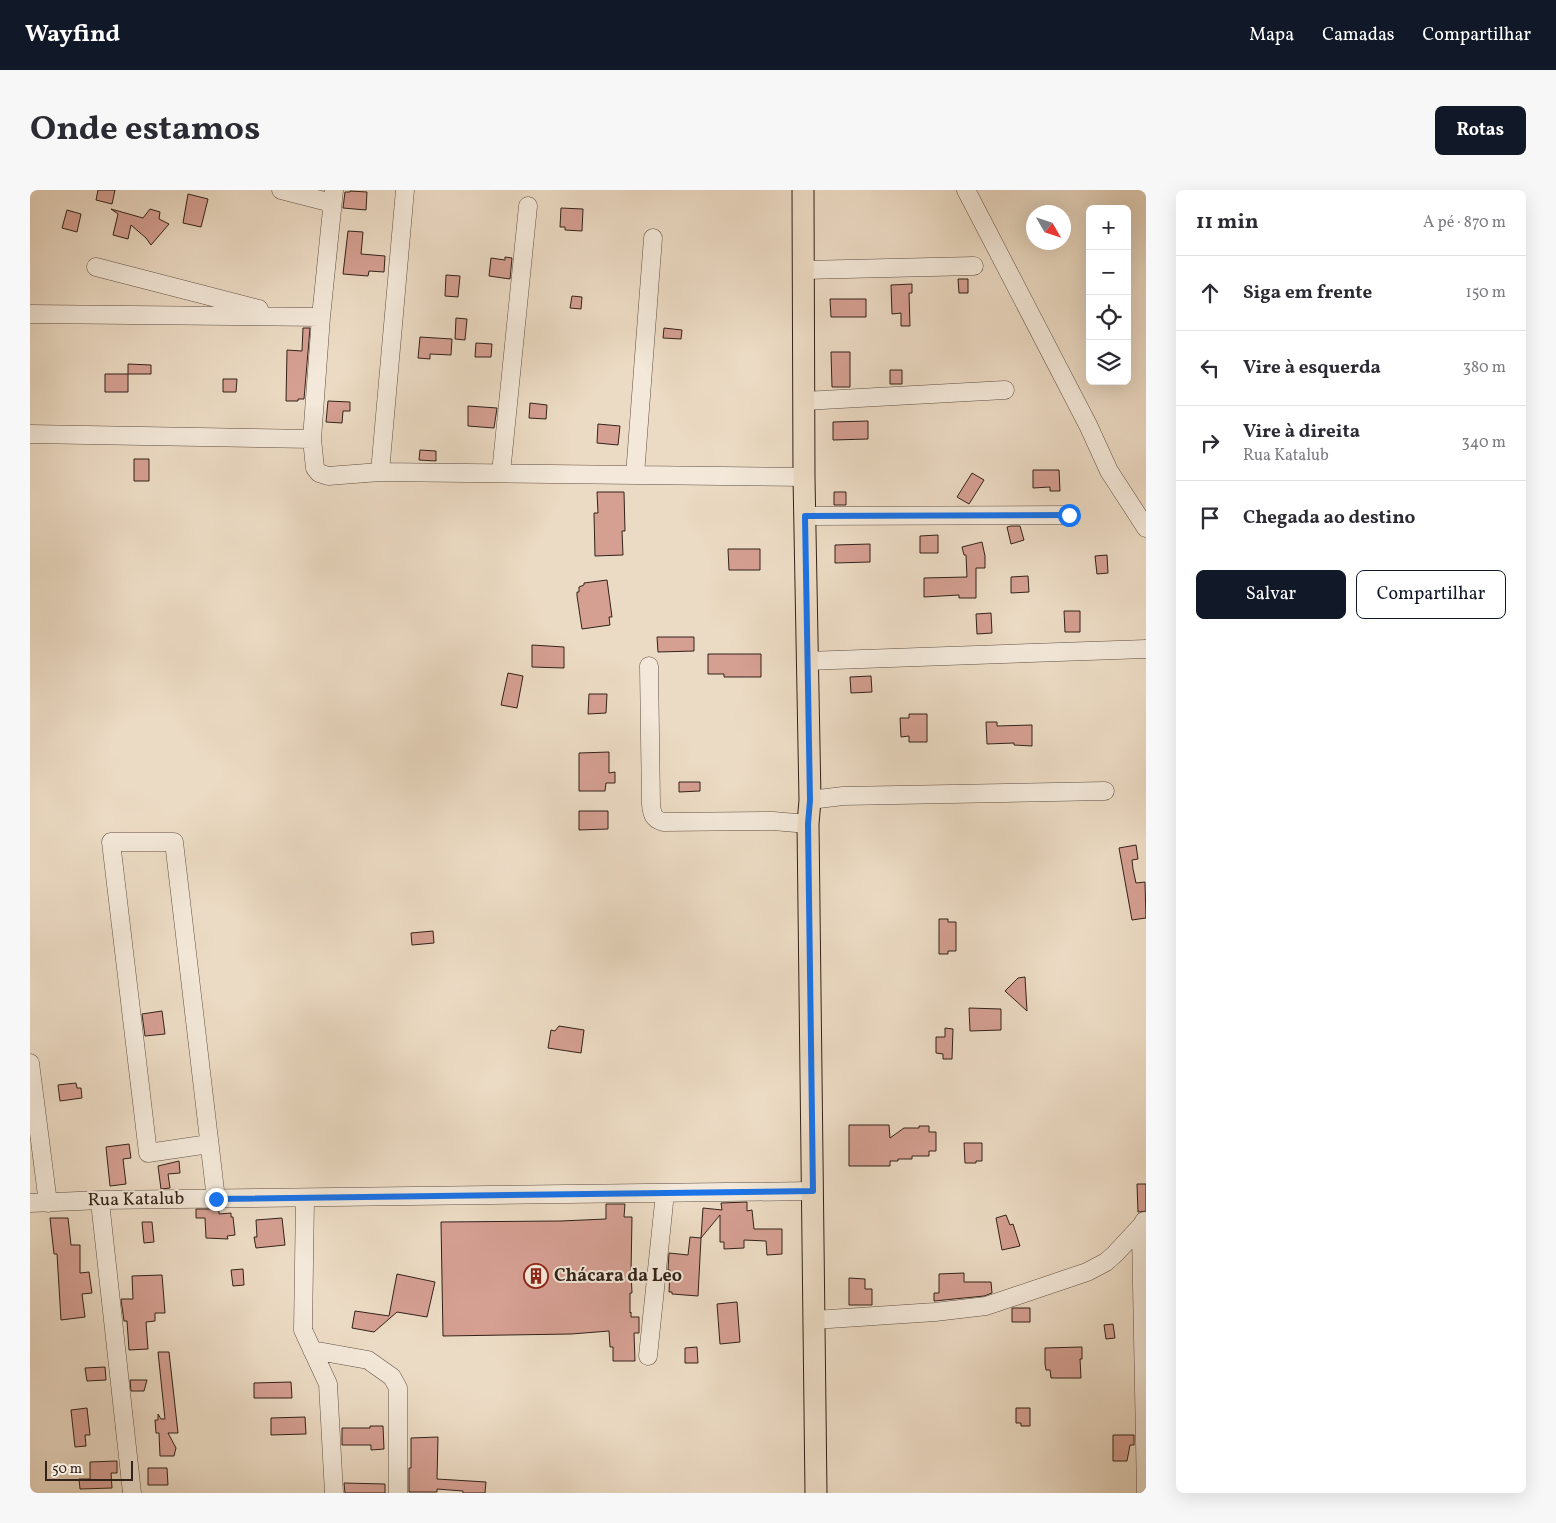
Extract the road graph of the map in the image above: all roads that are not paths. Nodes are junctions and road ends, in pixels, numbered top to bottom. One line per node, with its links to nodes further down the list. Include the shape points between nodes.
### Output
1 (281, 190): 5 (street)
2 (405, 190): 18 (street)
3 (803, 190): 10 (main road)
4 (966, 190): 24 (street, via 1109,471)
5 (333, 197): 13 (street)
6 (528, 206): 19 (street)
7 (653, 238): 20 (street)
8 (974, 266): 10 (street)
9 (96, 267): 12 (street)
10 (804, 270): 15 (main road)
11 (30, 314): 12 (street)
12 (286, 316): 13 (street)
13 (321, 317): 17 (street)
14 (1005, 390): 15 (street)
15 (804, 401): 21 (main road)
16 (30, 434): 17 (street)
17 (312, 439): 18 (street, via 315,468 320,473 328,476)
18 (380, 472): 19 (street)
19 (501, 473): 20 (street)
20 (635, 475): 21 (street)
21 (804, 477): 23 (main road)
22 (1069, 515): 23 (street)
23 (805, 516): 26 (main road)
24 (1146, 528)
25 (1146, 649): 26 (street)
26 (806, 661): 29 (main road)
27 (649, 666): 30 (street, via 651,804 657,820)
28 (1105, 792): 29 (street, via 843,796)
29 (810, 800): 30 (main road)
30 (808, 824): 33 (main road)
31 (30, 1063): 38 (street)
32 (209, 1144): 32 (street, via 174,842 111,842 148,1153); 36 (street)
33 (813, 1191): 34 (street, Rua Katalub); 40 (main road)
34 (665, 1193): 35 (street, Rua Katalub); 42 (street)
35 (304, 1198): 36 (street, Rua Katalub); 41 (street, via 303,1330)
36 (216, 1199): 37 (street, Rua Katalub)
37 (102, 1200): 38 (street, Rua Katalub); 43 (street)
38 (39, 1203)
39 (1144, 1222): 40 (street, via 1106,1262 1087,1272 986,1306); 47 (street)
40 (814, 1320): 46 (main road)
41 (312, 1350): 44 (street, via 328,1384); 45 (street, via 368,1360 392,1377 398,1388)
42 (648, 1356)
43 (132, 1493)
44 (334, 1493)
45 (398, 1493)
46 (816, 1493)
47 (1146, 1493)

